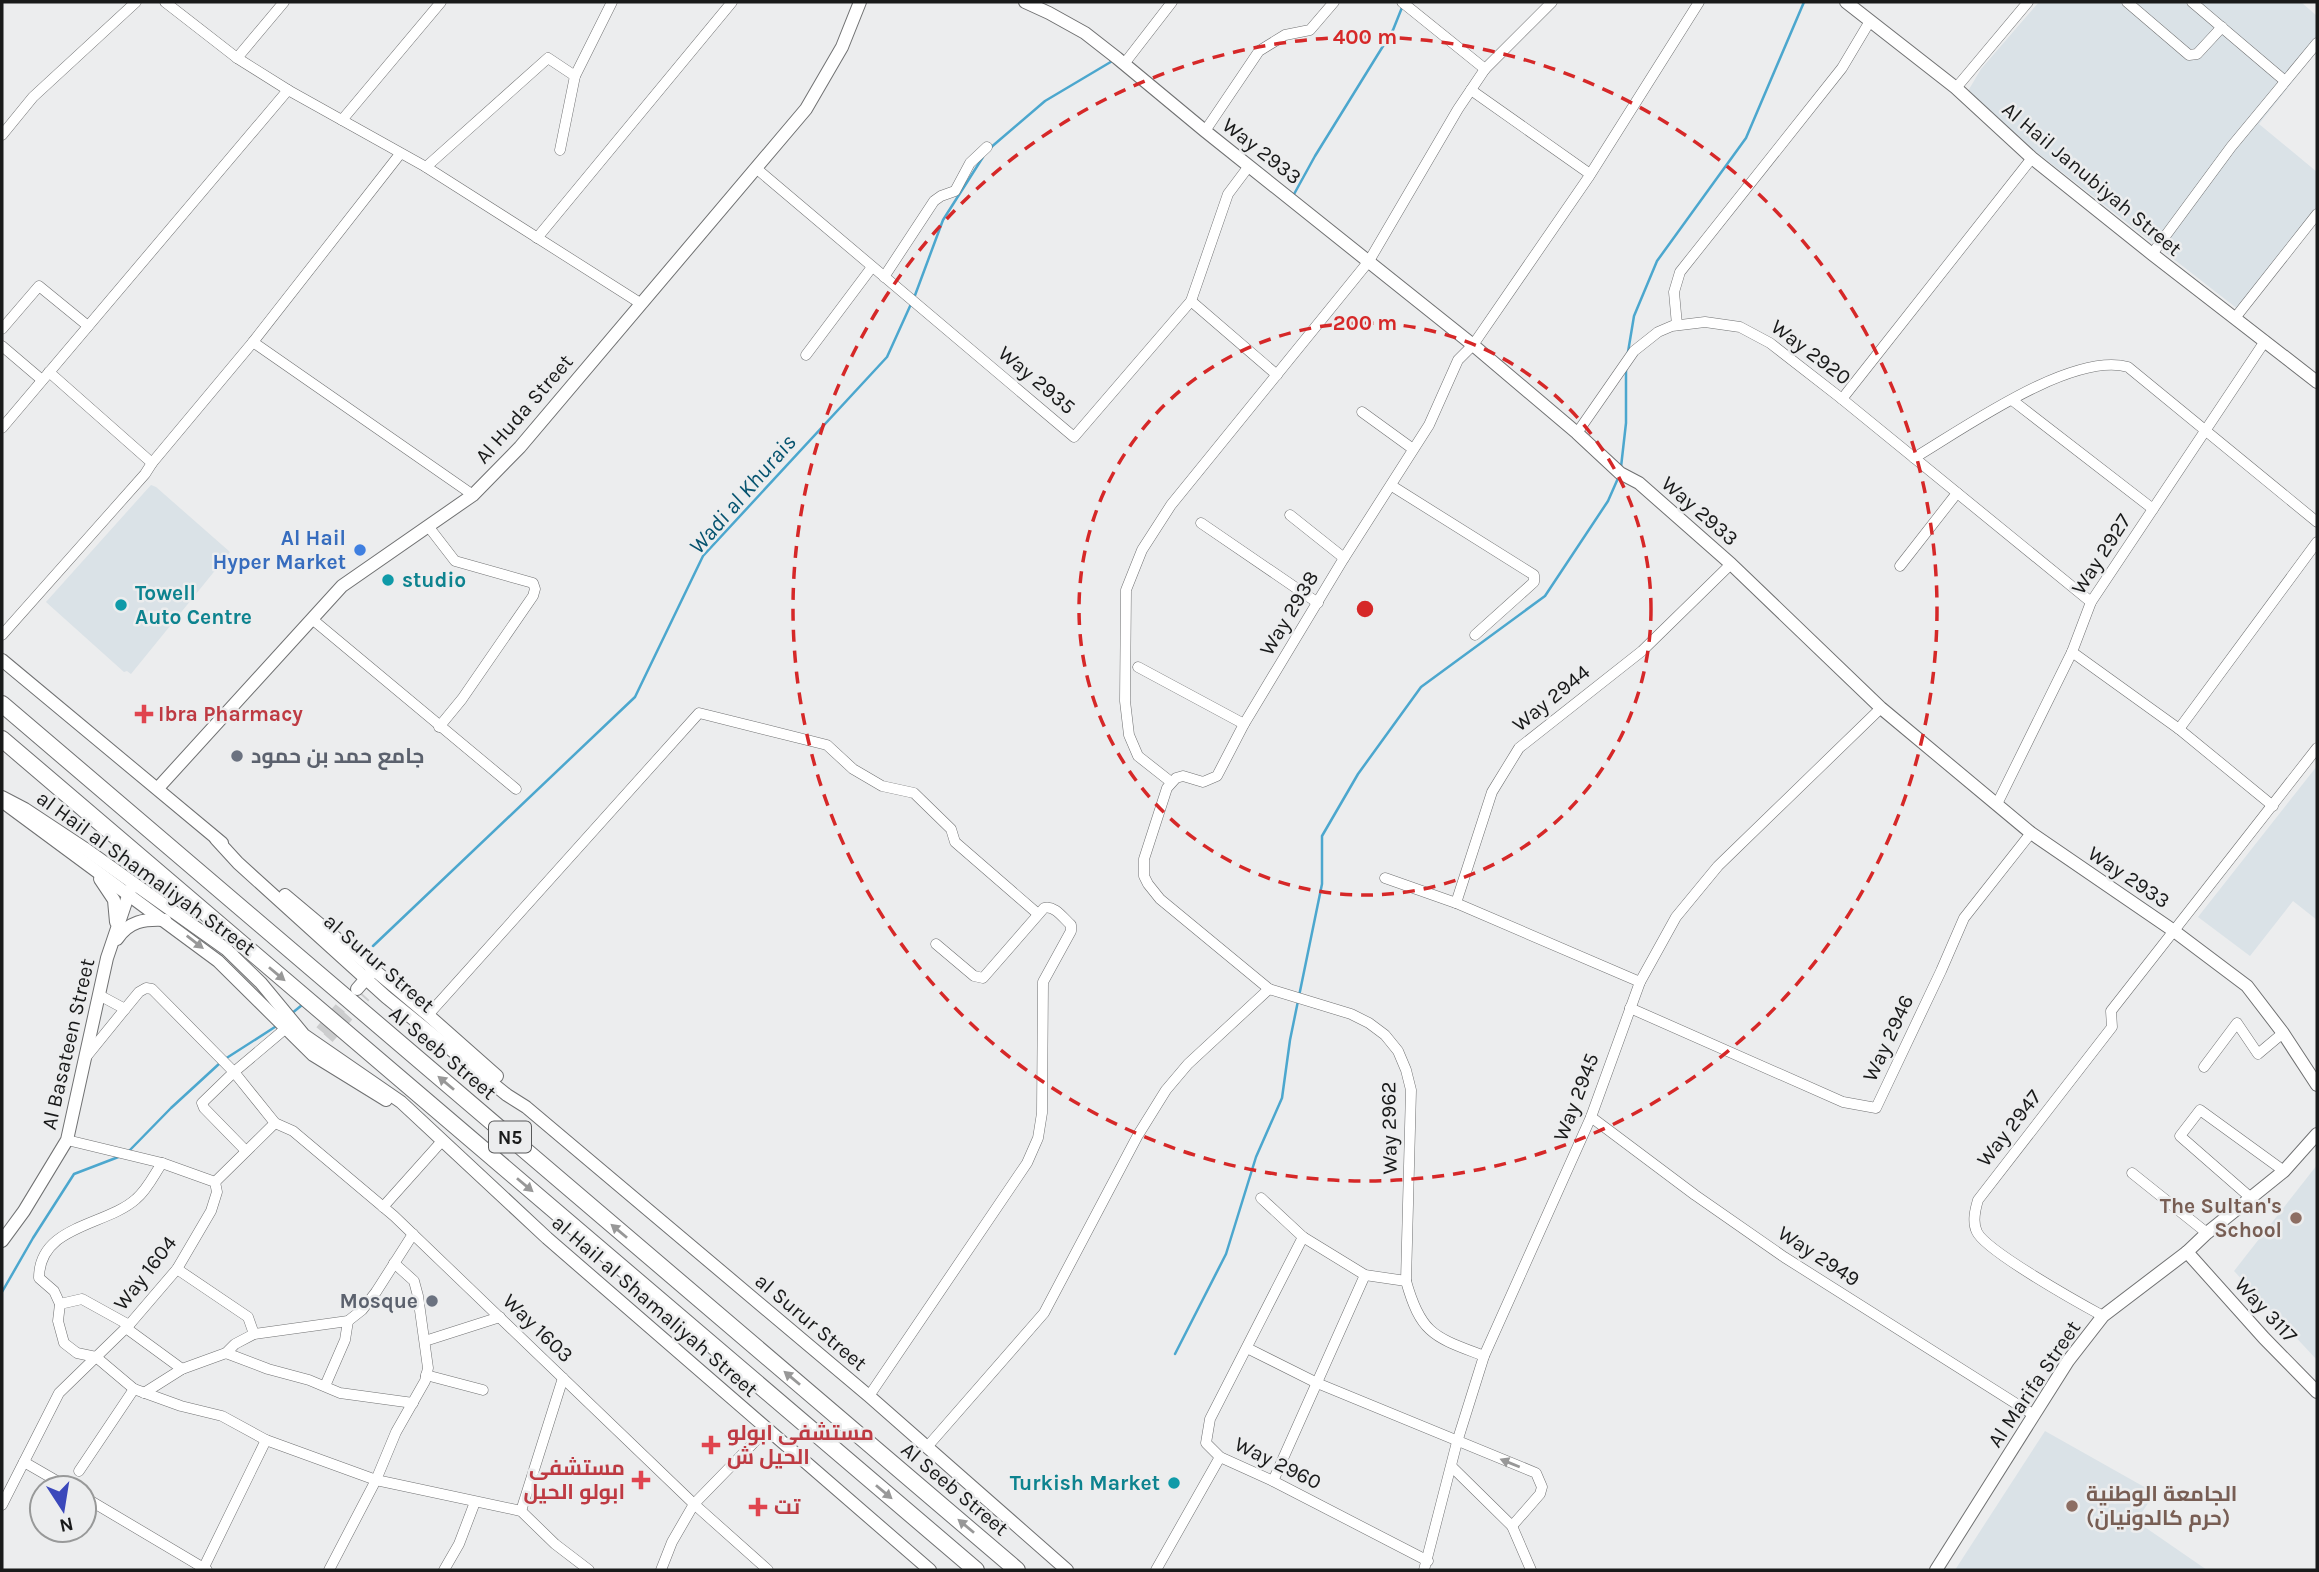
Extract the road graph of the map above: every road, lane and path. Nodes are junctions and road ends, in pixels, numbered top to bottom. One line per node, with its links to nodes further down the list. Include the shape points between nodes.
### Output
1 (136, 2): 31 (street, via 33,97)
2 (165, 2): 21 (street)
3 (284, 2): 21 (street)
4 (441, 2): 29 (street)
5 (612, 2): 24 (street)
6 (732, 2): 41 (street)
7 (860, 2): 38 (street, Al Huda Street, via 825,80)
8 (1025, 2): 22 (street, Way 2933, via 1085,33)
9 (1172, 2): 22 (street)
10 (1334, 2): 30 (street, via 1310,30 1285,35 1259,51)
11 (1403, 2): 23 (street)
12 (1552, 2): 23 (street)
13 (1699, 2): 39 (street, Way 2938)
14 (1846, 2): 18 (street, Al Hail Janubiyah Street)
15 (2028, 2): 26 (street)
16 (2127, 2): 19 (street, via 2189,55 2197,54)
17 (2192, 2): 19 (street)
18 (1870, 21): 26 (street, Al Hail Janubiyah Street); 50 (street, via 1842,68 1680,272 1674,292)
19 (2222, 27): 25 (street)
20 (2317, 43): 25 (street)
21 (237, 58): 27 (street)
22 (1124, 64): 30 (street, Way 2933)
23 (1485, 69): 28 (street)
24 (575, 76): 33 (street); 37 (street, via 548,58)
25 (2285, 81): 42 (street)
26 (1956, 88): 35 (street, Al Hail Janubiyah Street)
27 (288, 90): 29 (street); 49 (street)
28 (1471, 90): 39 (street); 43 (street)
29 (342, 120): 34 (street)
30 (1205, 131): 36 (street, Way 2933)
31 (2, 135)
32 (987, 147): 45 (street, via 970,163 955,191 934,201)
33 (560, 150)
34 (400, 154): 37 (street); 53 (street)
35 (2032, 158): 42 (street, Al Hail Janubiyah Street); 60 (street)
36 (1249, 166): 43 (street, Way 2933); 46 (street, Way 2935, via 1228,194)
37 (426, 167): 41 (street)
38 (757, 169): 44 (street, Way 2935); 47 (street, Al Huda Street)
39 (1590, 174): 54 (street, Way 2938)
40 (2317, 214): 48 (street)
41 (537, 239): 47 (street)
42 (2152, 254): 48 (street, Al Hail Janubiyah Street)
43 (1369, 261): 54 (street, Way 2933); 57 (street)
44 (872, 267): 45 (street, Way 2935); 56 (street)
45 (884, 277): 46 (street, Way 2935, via 1074,437)
46 (1191, 301): 57 (street)
47 (640, 303): 71 (street, Al Huda Street, via 520,447)
48 (2235, 318): 52 (street, Al Hail Janubiyah Street)
49 (88, 326): 51 (street, via 39,286); 58 (street)
50 (1677, 326): 60 (street, Way 2920, via 1705,322 1740,327 1770,343); 65 (street, Way 2920, via 1658,332 1634,351)
51 (2, 329)
52 (2265, 341): 59 (street, Al Hail Janubiyah Street); 64 (street, Way 2927)
53 (253, 342): 68 (street); 71 (street)
54 (1473, 345): 65 (street, Way 2933); 66 (street, Way 2938, via 1458,360)
55 (2, 346): 58 (street)
56 (806, 355)
57 (1277, 375): 97 (street, via 1171,505 1142,550 1126,590 1129,735 1138,756)
58 (46, 376): 63 (street); 68 (street)
59 (2317, 382)
60 (1842, 399): 67 (street, Way 2920)
61 (2012, 400): 64 (street, via 2071,373 2115,363 2128,367); 67 (street); 72 (street)
62 (1362, 412): 66 (street)
63 (2, 428)
64 (2205, 431): 72 (street, Way 2927); 74 (street)
65 (1577, 433): 79 (street, Way 2933)
66 (1413, 449): 69 (street, Way 2938)
67 (1914, 458): 70 (street, Way 2920)
68 (152, 463): 84 (street)
69 (1392, 486): 78 (street, Way 2938); 85 (street, via 1534,575 1534,582)
70 (1957, 493): 80 (street); 81 (street, Way 2920)
71 (473, 495): 76 (street, Al Huda Street)
72 (2154, 509): 81 (street, Way 2927)
73 (1290, 515): 78 (street)
74 (2317, 522)
75 (1200, 523): 82 (street)
76 (428, 526): 83 (street, Al Huda Street, via 342,586); 93 (street, via 455,561 533,583 536,589)
77 (2317, 542): 94 (street)
78 (1344, 558): 82 (street, Way 2938)
79 (1731, 564): 91 (street, Way 2933); 110 (street, Way 2944, via 1642,651 1519,748 1492,792)
80 (1900, 566)
81 (2091, 602): 86 (street, Way 2927)
82 (1318, 603): 92 (street, Way 2938)
83 (312, 619): 93 (street); 98 (street, Al Huda Street)
84 (2, 635)
85 (1475, 635)
86 (2072, 652): 94 (street); 102 (street, Way 2927)
87 (2, 660): 98 (street, al Surur Street)
88 (1138, 667): 92 (street)
89 (2, 694): 100 (highway)
90 (2, 704): 100 (highway, Al Seeb Street / N5)
91 (1881, 708): 102 (street, Way 2933); 117 (street, Way 2945, via 1703,883 1676,917)
92 (1244, 724): 97 (street, Way 2938, via 1217,776 1203,782 1183,776)
93 (439, 727): 99 (street)
94 (2179, 729): 103 (street)
95 (2, 739): 201 (highway, N5, one-way to 201)
96 (2317, 748): 103 (street, Way 2947)
97 (1171, 782): 119 (street, Way 2962, via 1144,859 1144,876 1160,900)
98 (158, 788): 118 (street, al Surur Street)
99 (516, 789)
100 (104, 791): 202 (highway, Al Seeb Street / N5, one-way to 100)
101 (2, 799): 105 (street, al Hail al Shamaliyah Street); 106 (street, al Hail al Shamaliyah Street)
102 (1997, 804): 104 (street, Way 2933)
103 (2273, 806): 113 (street, Way 2947)
104 (2031, 833): 113 (street, Way 2933); 121 (street, Way 2946, via 1964,918 1876,1108 1843,1102)
105 (63, 848): 106 (street); 107 (street, al Hail al Shamaliyah Street)
106 (84, 848): 109 (street, al Hail al Shamaliyah Street)
107 (91, 868): 109 (street, al Hail al Shamaliyah Street); 114 (street, via 114,900)
108 (1385, 878): 110 (street)
109 (131, 888): 112 (street, al Hail al Shamaliyah Street); 114 (street, Al Basateen Street); 126 (street, al Hail al Shamaliyah Street, via 239,960)
110 (1456, 903): 117 (street)
111 (1038, 914): 115 (street, via 982,978); 123 (street, via 955,842 951,829 914,793 882,786 853,769 827,745 699,713); 173 (street, via 1044,908 1054,909 1071,931 1043,982 1038,1138 1027,1163)
112 (165, 920): 116 (street, via 148,919 128,927); 124 (street, al Hail al Shamaliyah Street, one-way to 124, via 240,981)
113 (2174, 931): 125 (street, Way 2933, via 2247,986); 155 (street, Way 2947, via 2111,1011 2112,1027 1978,1199 1974,1216 1976,1231 1988,1245)
114 (116, 932): 116 (street, Al Basateen Street)
115 (936, 944)
116 (109, 951): 120 (street, Al Basateen Street)
117 (1640, 982): 121 (street, Way 2945)
118 (370, 983): 123 (street, al Surur Street); 131 (street, al Surur Street)
119 (1269, 989): 153 (street, Way 2962, via 1369,1023 1391,1043 1406,1070 1411,1090); 179 (street, via 1166,1090 1044,1313)
120 (99, 995): 122 (street); 127 (street, Al Basateen Street)
121 (1630, 1008): 132 (street, Way 2945)
122 (125, 1009): 127 (street); 129 (street, via 139,992 152,989)
123 (428, 1015): 131 (street, al Surur Street)
124 (285, 1030): 126 (street, al Hail al Shamaliyah Street); 129 (street)
125 (2283, 1033): 128 (street, via 2258,1054 2237,1023); 130 (street, Way 2933)
126 (316, 1044): 136 (street, al Hail al Shamaliyah Street)
127 (85, 1057): 135 (street, Al Basateen Street)
128 (2204, 1067)
129 (234, 1072): 133 (street); 137 (street, via 202,1106)
130 (2317, 1085)
131 (526, 1107): 173 (street, al Surur Street)
132 (1591, 1117): 163 (street, Way 2945); 175 (street, Way 2949, via 1784,1257)
133 (275, 1123): 137 (street); 144 (street, Way 1603, via 293,1131)
134 (2317, 1133): 139 (street, Al Marifa Street)
135 (67, 1140): 138 (street); 148 (street, Al Basateen Street)
136 (442, 1141): 144 (street); 176 (street, al Hail al Shamaliyah Street)
137 (246, 1151): 141 (street)
138 (162, 1163): 141 (street); 154 (street, via 135,1200 55,1241 42,1260 39,1278)
139 (2284, 1171): 143 (street, Al Marifa Street); 143 (street, via 2200,1110 2180,1136)
140 (2132, 1173): 145 (street)
141 (215, 1182): 151 (street, Way 1604, via 211,1211)
142 (1261, 1198): 147 (street)
143 (2251, 1198): 145 (street, Al Marifa Street)
144 (383, 1207): 146 (street, Way 1603)
145 (2207, 1233): 149 (street, Al Marifa Street)
146 (413, 1234): 150 (street); 156 (street, Way 1603)
147 (1303, 1237): 152 (street); 161 (street, Way 2960)
148 (2, 1241)
149 (2187, 1252): 155 (street, Al Marifa Street); 172 (street, Way 3117)
150 (394, 1263): 157 (street, via 362,1310); 160 (street, via 414,1281)
151 (177, 1269): 158 (street, Way 1604); 159 (street, via 248,1317)
152 (1365, 1275): 153 (street); 168 (street)
153 (1406, 1282): 163 (street, Way 2962, via 1428,1331)
154 (60, 1304): 158 (street, via 82,1299); 164 (street, via 58,1321 64,1343 77,1353)
155 (2102, 1316): 175 (street, Al Marifa Street)
156 (500, 1317): 160 (street); 167 (street, Way 1603)
157 (348, 1321): 159 (street); 169 (street, via 345,1340)
158 (128, 1327): 164 (street, Way 1604); 165 (street)
159 (254, 1334): 162 (street)
160 (425, 1341): 166 (street)
161 (1247, 1348): 168 (street); 180 (street, Way 2960, via 1210,1419 1206,1443)
162 (226, 1353): 165 (street); 169 (street)
163 (1484, 1356): 178 (street, Way 2945)
164 (96, 1357): 171 (street); 181 (street, Way 1604, via 60,1393)
165 (182, 1369): 171 (street)
166 (426, 1375): 170 (street); 174 (street)
167 (563, 1378): 188 (street, Way 1603); 191 (street)
168 (1317, 1383): 178 (street); 186 (street)
169 (324, 1387): 174 (street)
170 (483, 1390)
171 (139, 1391): 177 (street, via 222,1416); 183 (street)
172 (2317, 1392)
173 (869, 1396): 179 (street, al Surur Street)
174 (413, 1403): 185 (street)
175 (2034, 1415): 206 (street, Al Marifa Street)
176 (766, 1429): 188 (street); 200 (street, al Hail al Shamaliyah Street)
177 (265, 1440): 185 (street); 194 (street)
178 (1457, 1442): 182 (street, Way 2945); 192 (street, one-way to 178, via 1540,1494 1541,1480 1536,1473)
179 (927, 1447): 203 (street, al Surur Street)
180 (1220, 1457): 186 (street, Way 2960); 204 (street)
181 (24, 1462): 184 (street); 189 (street, Way 1604)
182 (1452, 1467): 192 (street); 193 (street, Way 2945)
183 (79, 1471)
184 (45, 1474)
185 (376, 1480): 187 (street); 195 (street)
186 (1273, 1481): 193 (street, Way 2960)
187 (475, 1502): 191 (street); 196 (street)
188 (694, 1504): 198 (street); 199 (street, Way 1603)
189 (2, 1505)
190 (98, 1505): 194 (street)
191 (521, 1511): 197 (street)
192 (1512, 1526): 205 (street)
193 (1426, 1566)
194 (206, 1569)
195 (329, 1570)
196 (444, 1570)
197 (589, 1570)
198 (661, 1570)
199 (768, 1570)
200 (930, 1570)
201 (976, 1570)
202 (1017, 1570)
203 (1067, 1570)
204 (1156, 1570)
205 (1531, 1570)
206 (1936, 1570)

